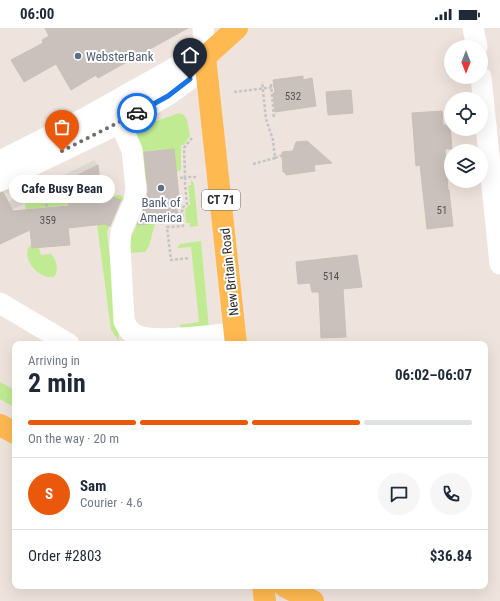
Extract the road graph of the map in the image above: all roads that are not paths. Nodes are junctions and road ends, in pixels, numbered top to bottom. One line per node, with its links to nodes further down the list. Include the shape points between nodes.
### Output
1 (202, 28): 5 (street)
2 (237, 28): 5 (main road)
3 (473, 28): 4 (street)
4 (476, 40)
5 (205, 57): 7 (street, via 178,66); 8 (street, via 194,74 179,89); 15 (main road, New Britain Road / CT 71)
6 (481, 84): 12 (street)
7 (109, 105): 8 (street); 9 (street)
8 (120, 123): 9 (street); 15 (street, via 132,150 136,189 134,201 121,232 126,326 137,336 154,340)
9 (29, 157): 10 (street); 11 (street)
10 (0, 161)
11 (0, 181)
12 (497, 216): 13 (street)
13 (500, 264)
14 (0, 303): 16 (street)
15 (236, 338)
16 (64, 341)
17 (0, 425): 18 (main road)
18 (12, 431)
19 (263, 589): 21 (main road)
20 (290, 589): 22 (main road)
21 (265, 601)
22 (313, 601)

